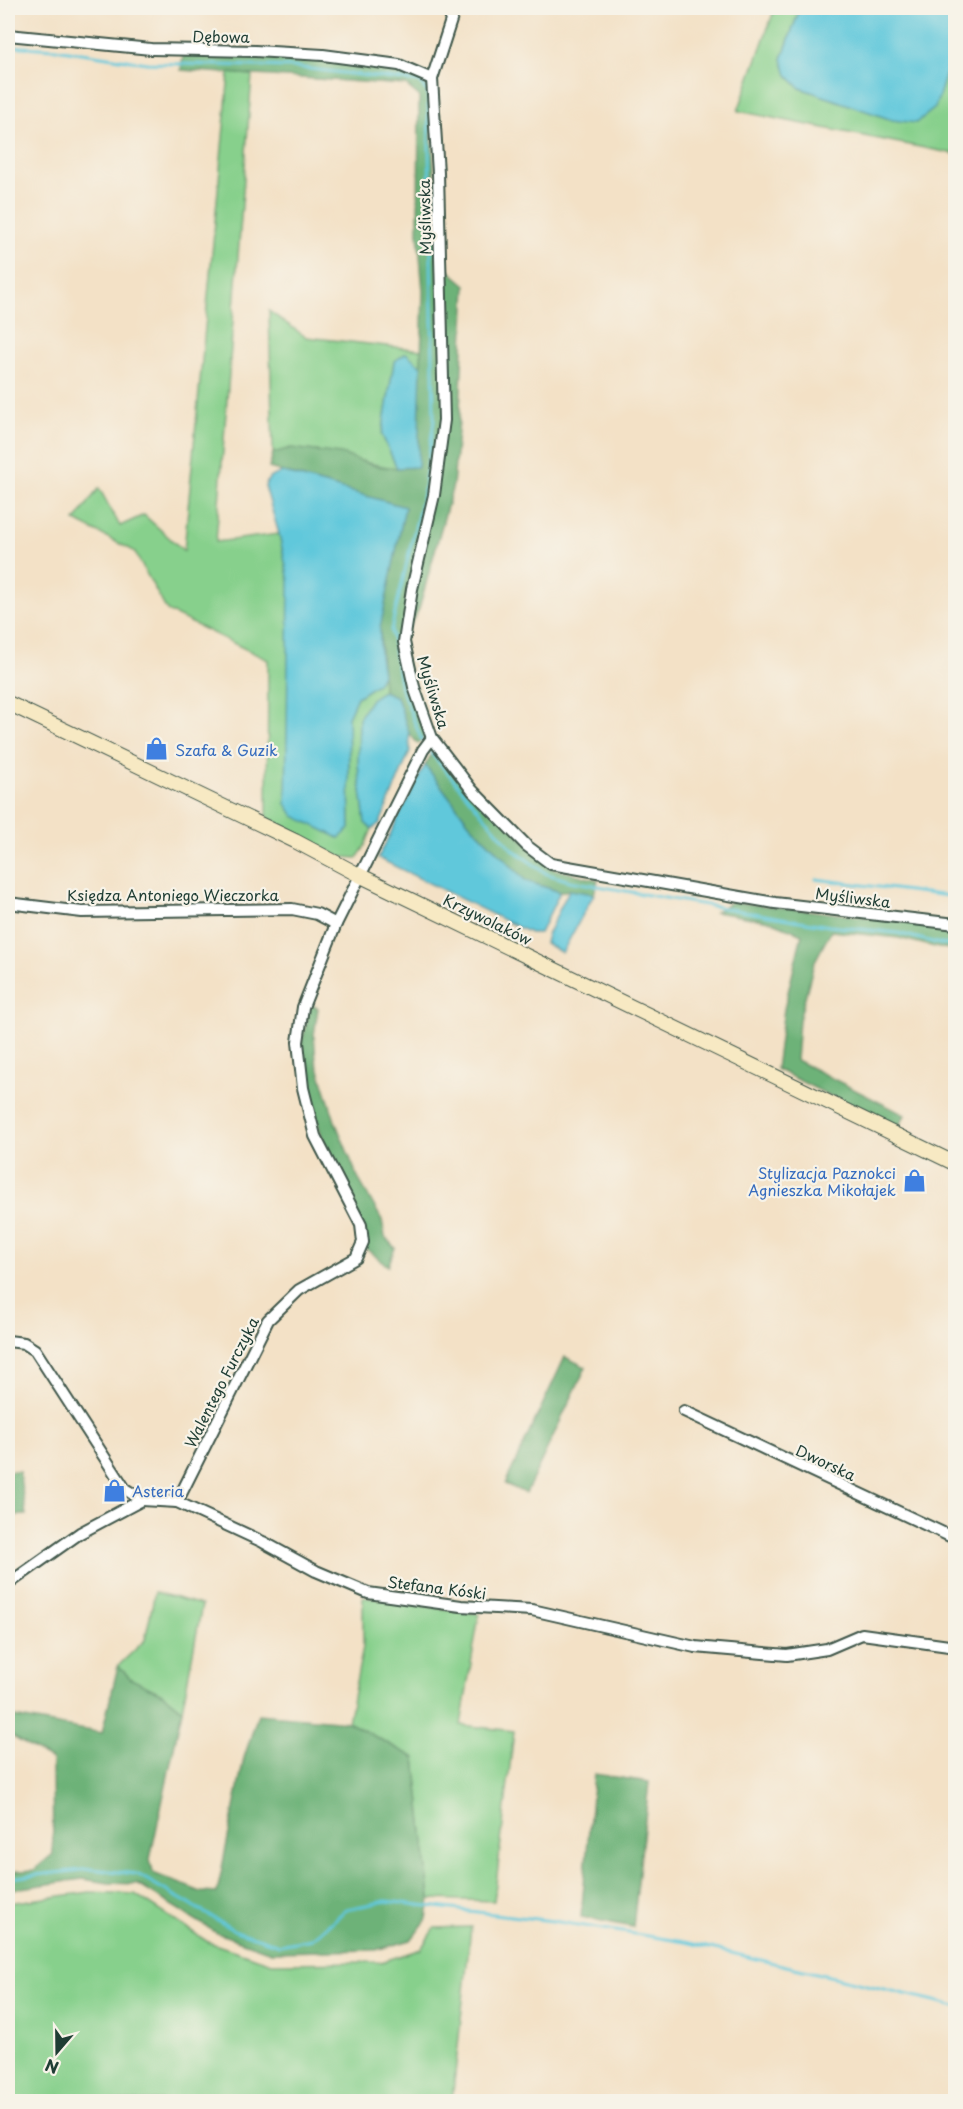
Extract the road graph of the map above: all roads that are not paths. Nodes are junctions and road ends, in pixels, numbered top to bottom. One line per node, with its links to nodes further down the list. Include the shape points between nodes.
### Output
1 (455, 8): 3 (street, Myśliwska)
2 (8, 35): 3 (street, Dębowa, via 151,49 323,56 399,65)
3 (432, 79): 5 (street, Myśliwska, via 444,420 434,495 404,642)
4 (8, 703): 6 (street, Krzywolaków)
5 (432, 738): 6 (street, Walentego Furczyka); 9 (street, Myśliwska, via 472,790 527,846 551,864 775,903)
6 (359, 875): 8 (street, Walentego Furczyka); 10 (street, Krzywolaków)
7 (8, 903): 8 (street, Księdza Antoniego Wieczorka, via 82,912 292,909 317,914)
8 (336, 924): 14 (street, Walentego Furczyka, via 303,1007 298,1042 303,1088 315,1136 361,1225 363,1242 356,1258 299,1290 268,1320)
9 (956, 924)
10 (956, 1164)
11 (8, 1341): 13 (street, via 24,1343 35,1350 125,1489)
12 (684, 1411): 15 (street, Dworska)
13 (142, 1500): 14 (street, Stefana Kóski); 16 (street, via 80,1533)
14 (177, 1502): 17 (street, Stefana Kóski, via 368,1593 460,1606 531,1610 695,1647 787,1655 827,1649 862,1634)
15 (956, 1539)
16 (8, 1584)
17 (956, 1647)

